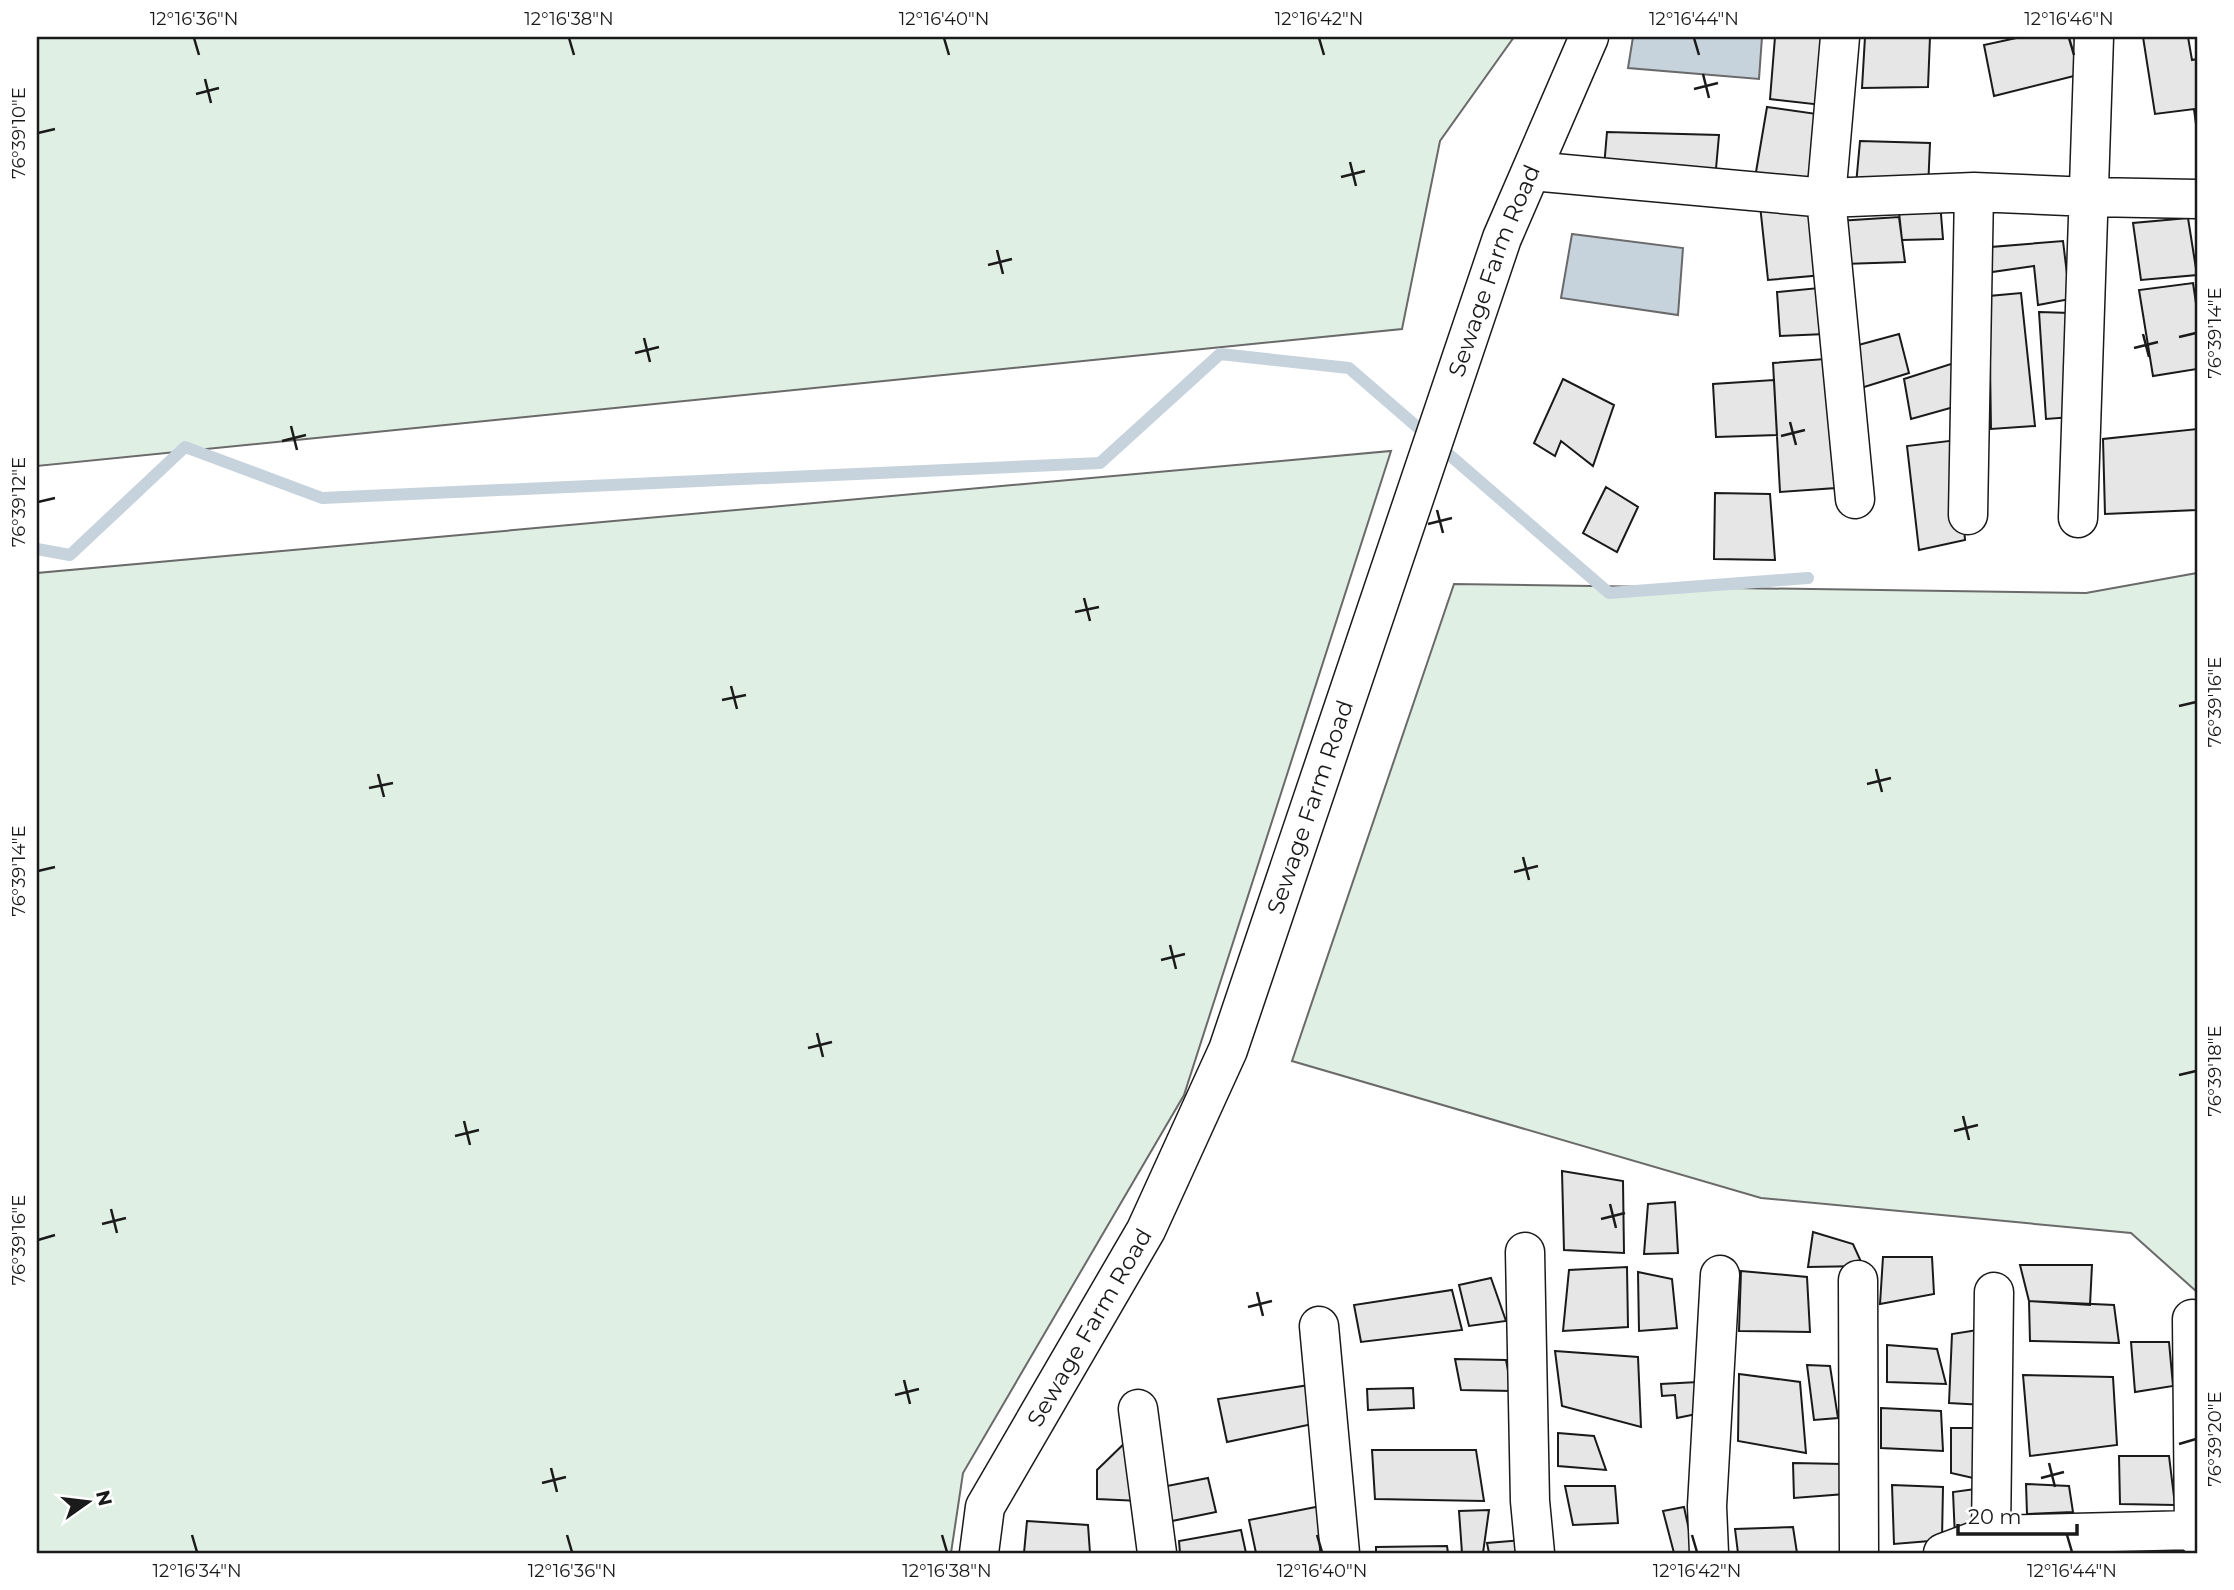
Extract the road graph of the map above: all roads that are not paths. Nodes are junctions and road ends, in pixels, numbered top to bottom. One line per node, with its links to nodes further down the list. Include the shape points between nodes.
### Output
1 (1589, 37): 4 (street, Sewage Farm Road)
2 (1840, 37): 7 (street)
3 (2094, 37): 6 (street)
4 (1532, 171): 7 (street); 21 (street, Sewage Farm Road, via 1502,238 1228,1050 1146,1230 985,1507)
5 (1974, 192): 6 (street); 7 (street); 10 (street)
6 (2090, 197): 8 (street); 11 (street)
7 (1826, 198): 9 (street)
8 (2197, 199)
9 (1855, 499)
10 (1968, 514)
11 (2078, 518)
12 (1525, 1252): 24 (street)
13 (1720, 1275): 25 (street, via 1707,1506)
14 (1858, 1280): 26 (street)
15 (1994, 1292): 20 (street)
16 (2192, 1319): 19 (street)
17 (1319, 1326): 23 (street)
18 (1138, 1409): 22 (street)
19 (2196, 1533): 20 (street)
20 (1991, 1535): 27 (street)
21 (979, 1553)
22 (1157, 1553)
23 (1340, 1553)
24 (1535, 1553)
25 (1709, 1553)
26 (1859, 1553)
27 (1942, 1553)

